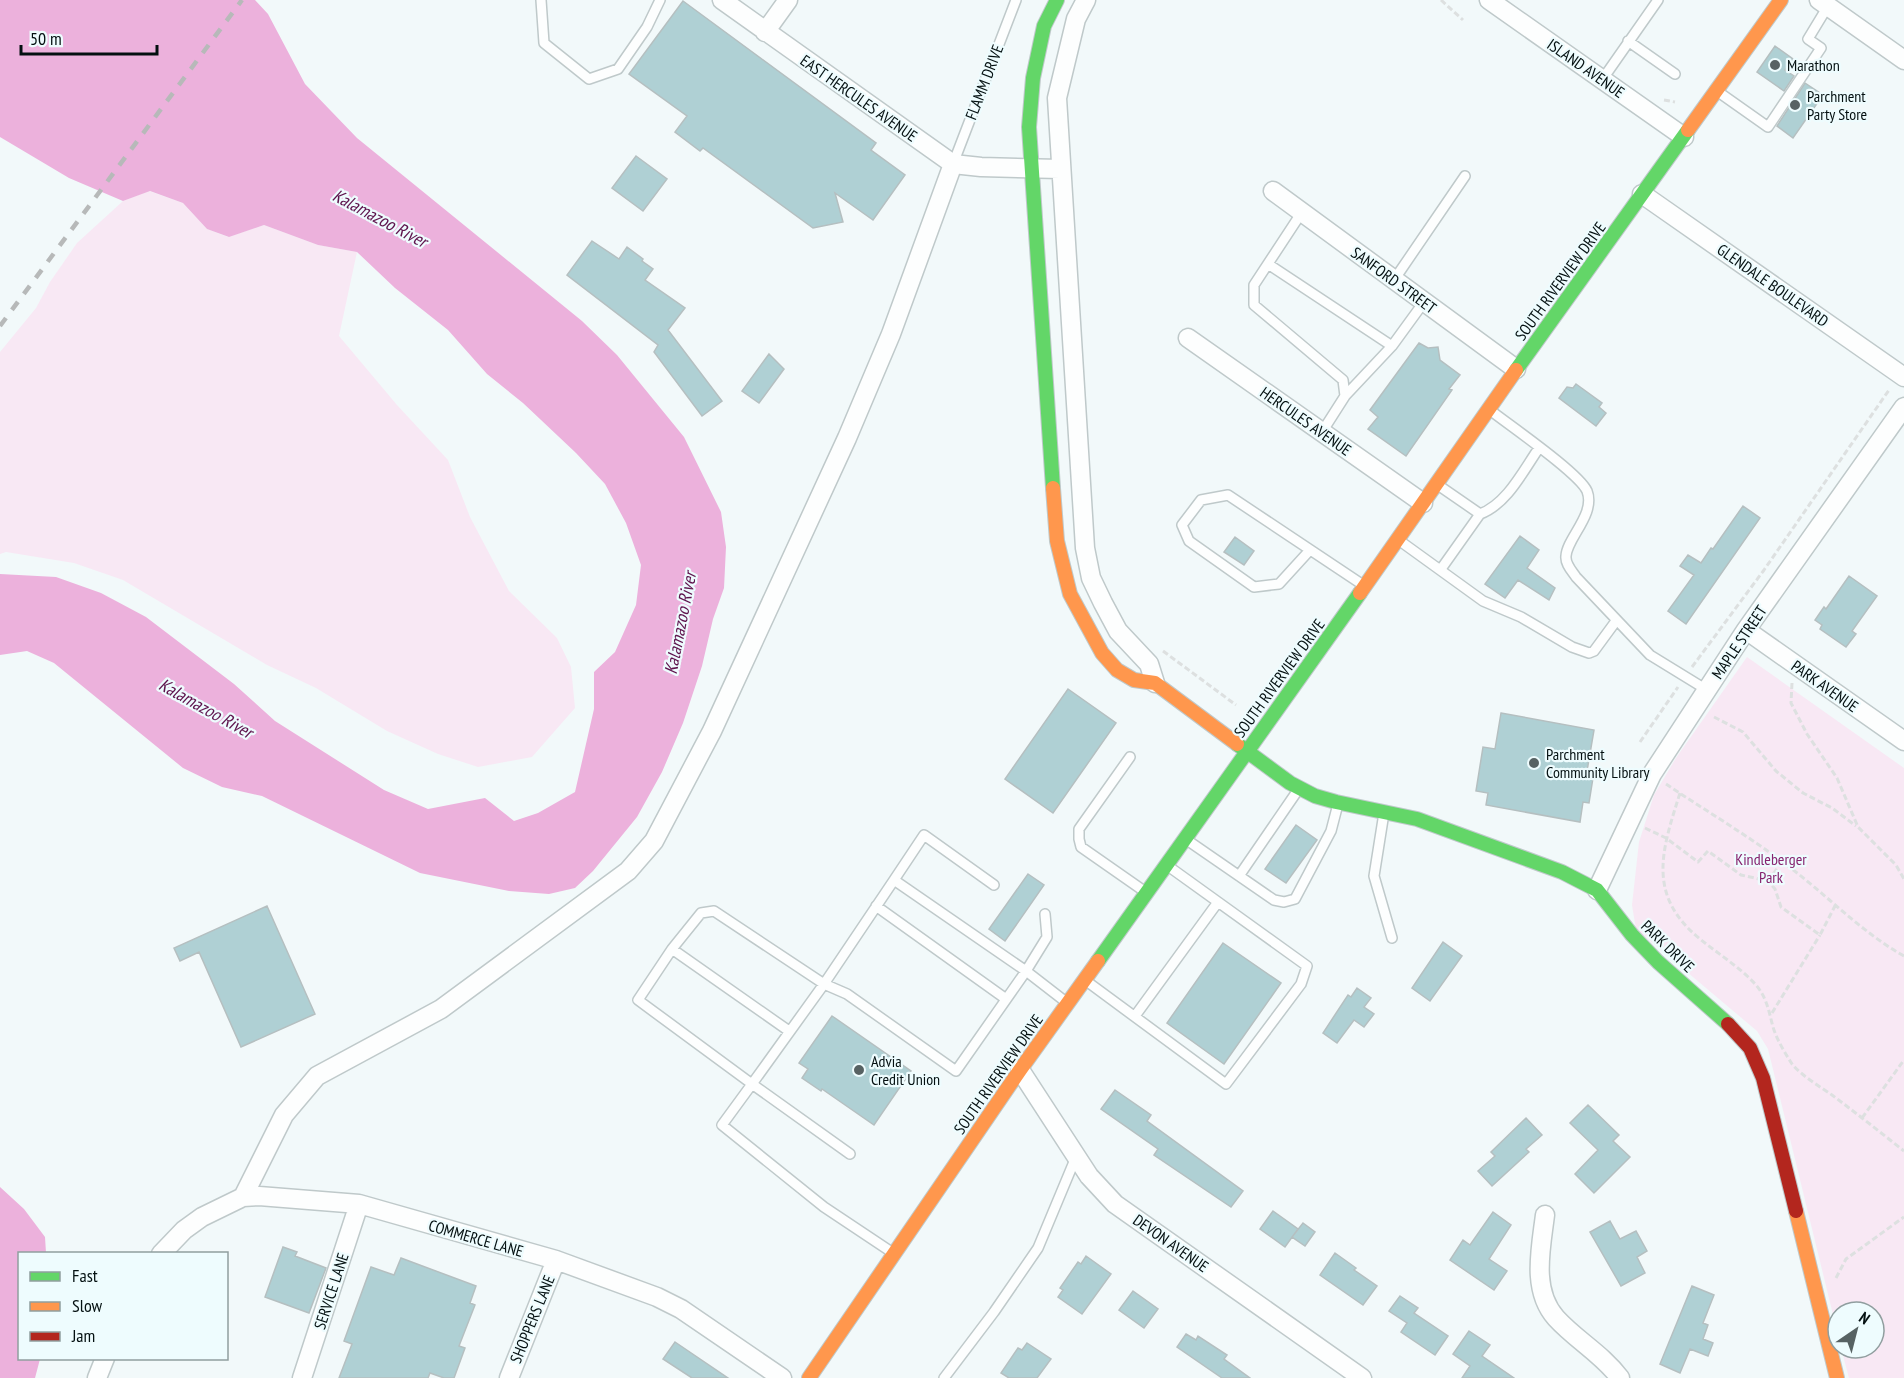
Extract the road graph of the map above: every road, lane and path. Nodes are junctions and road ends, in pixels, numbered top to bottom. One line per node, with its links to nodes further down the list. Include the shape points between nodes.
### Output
1 (540, 0): 2 (lane, via 544,43 589,79 618,69)
2 (660, 0)
3 (722, 0): 14 (street, EAST HERCULES AVENUE)
4 (788, 0): 14 (street)
5 (1016, 0): 21 (lane, FLAMM DRIVE)
6 (1057, 0): 22 (street, via 1044,26 1033,78 1029,127)
7 (1086, 0): 23 (street, via 1076,19 1056,98)
8 (1441, 0): 13 (path)
9 (1489, 0): 18 (street, ISLAND AVENUE)
10 (1658, 0): 15 (lane)
11 (1781, 0): 19 (street, SOUTH RIVERVIEW DRIVE)
12 (1824, 3): 16 (street); 19 (lane, via 1808,39 1821,48 1768,126)
13 (1463, 20)
14 (765, 32): 21 (street, EAST HERCULES AVENUE)
15 (1628, 41): 17 (lane); 18 (lane)
16 (1904, 60)
17 (1675, 74)
18 (1602, 80): 20 (street, ISLAND AVENUE)
19 (1717, 91): 20 (street, SOUTH RIVERVIEW DRIVE)
20 (1684, 137): 26 (street, SOUTH RIVERVIEW DRIVE)
21 (953, 164): 22 (street); 102 (street, via 891,334 847,438 712,731 654,841 628,871 441,1009 317,1076 284,1115)
22 (1032, 168): 23 (street); 53 (street, via 1057,541 1070,594 1102,653 1117,670 1134,680)
23 (1060, 169): 53 (street, via 1085,548 1091,578 1103,603 1118,631 1149,664)
24 (1465, 176): 29 (lane)
25 (1273, 191): 27 (street, SANFORD STREET)
26 (1642, 194): 33 (street, SOUTH RIVERVIEW DRIVE); 34 (street, GLENDALE BOULEVARD)
27 (1302, 212): 28 (lane); 29 (street, SANFORD STREET)
28 (1268, 264): 32 (lane); 36 (lane, via 1254,285 1254,305 1343,380)
29 (1394, 280): 30 (street, SANFORD STREET)
30 (1424, 303): 32 (lane); 33 (street, SANFORD STREET)
31 (1188, 338): 39 (street, HERCULES AVENUE)
32 (1392, 346): 36 (lane)
33 (1516, 369): 38 (street, SOUTH RIVERVIEW DRIVE)
34 (1904, 377)
35 (1890, 390): 52 (path)
36 (1345, 396): 39 (lane)
37 (1904, 407): 49 (street, MAPLE STREET)
38 (1488, 409): 40 (lane); 41 (street, SOUTH RIVERVIEW DRIVE)
39 (1322, 432): 42 (street, HERCULES AVENUE)
40 (1539, 448): 43 (lane, via 1511,489 1489,511); 48 (lane, via 1586,488 1589,499 1566,555 1567,564)
41 (1437, 484): 42 (street, SOUTH RIVERVIEW DRIVE); 43 (lane)
42 (1423, 503): 44 (street, SOUTH RIVERVIEW DRIVE)
43 (1480, 514): 46 (lane)
44 (1398, 539): 46 (lane); 47 (street, SOUTH RIVERVIEW DRIVE)
45 (1310, 550): 45 (lane, via 1228,495 1201,500 1182,525 1189,541 1254,587 1279,584); 47 (lane)
46 (1441, 569): 48 (lane, via 1483,601 1589,653)
47 (1365, 586): 59 (street, SOUTH RIVERVIEW DRIVE)
48 (1616, 621): 52 (lane, via 1650,655)
49 (1746, 630): 51 (street, PARK AVENUE); 54 (street, MAPLE STREET)
50 (1157, 646): 55 (path)
51 (1793, 663): 57 (street, PARK AVENUE); 67 (path, via 1791,703 1836,778)
52 (1685, 676): 54 (lane); 58 (path)
53 (1155, 683): 59 (street, PARK DRIVE)
54 (1707, 690): 61 (street, MAPLE STREET)
55 (1236, 705)
56 (1714, 717): 67 (path, via 1743,732 1776,771 1803,793)
57 (1904, 741)
58 (1640, 742)
59 (1248, 750): 62 (street, PARK DRIVE); 68 (street, SOUTH RIVERVIEW DRIVE)
60 (1130, 757): 78 (lane, via 1079,829 1078,839 1081,847)
61 (1652, 774): 63 (path); 66 (street, MAPLE STREET)
62 (1300, 788): 64 (street, PARK DRIVE); 72 (lane)
63 (1680, 793): 69 (path); 70 (path)
64 (1339, 803): 65 (street, PARK DRIVE); 72 (lane, via 1331,831 1295,899 1274,900)
65 (1384, 810): 77 (street, PARK DRIVE, via 1562,872); 84 (lane, via 1374,876)
66 (1630, 821): 69 (path); 77 (street, MAPLE STREET)
67 (1858, 827): 73 (path, via 1896,865)
68 (1185, 838): 71 (street, SOUTH RIVERVIEW DRIVE); 72 (lane)
69 (1666, 838): 75 (path, via 1698,862 1708,851 1741,875); 92 (path, via 1662,869 1672,908 1697,936 1756,985)
70 (1782, 862): 75 (path); 80 (path)
71 (1166, 865): 78 (street, SOUTH RIVERVIEW DRIVE); 79 (lane)
72 (1239, 876)
73 (1904, 879)
74 (894, 880): 76 (lane, via 924,835); 81 (lane); 87 (lane)
75 (1767, 881): 83 (path, via 1775,889 1781,907)
76 (994, 885)
77 (1597, 890): 119 (street, PARK DRIVE, via 1658,962 1750,1048 1763,1078)
78 (1146, 893): 88 (street, SOUTH RIVERVIEW DRIVE)
79 (1218, 902): 93 (lane); 93 (lane, via 1307,966 1301,984 1226,1084)
80 (1836, 904): 83 (path); 86 (path, via 1882,943)
81 (876, 906): 89 (lane); 90 (lane)
82 (1045, 914): 87 (lane, via 1047,937)
83 (1820, 936): 92 (path)
84 (1392, 938)
85 (672, 949): 89 (lane, via 701,913 714,911); 94 (lane); 97 (lane, via 638,1000)
86 (1904, 956)
87 (1026, 971): 90 (lane); 91 (lane)
88 (1085, 980): 91 (street, SOUTH RIVERVIEW DRIVE); 93 (lane)
89 (824, 984): 90 (lane, via 847,994 956,1071); 94 (lane)
90 (1006, 999)
91 (1068, 1004): 96 (street, SOUTH RIVERVIEW DRIVE)
92 (1771, 1014): 98 (path, via 1773,1028 1793,1065)
93 (1138, 1019)
94 (789, 1031): 97 (lane)
95 (1904, 1060): 98 (path)
96 (1020, 1070): 101 (street, DEVON AVENUE); 107 (street, SOUTH RIVERVIEW DRIVE)
97 (752, 1084): 100 (lane); 107 (lane, via 722,1125 824,1207)
98 (1862, 1118): 99 (path)
99 (1904, 1151)
100 (850, 1154)
101 (1076, 1157): 116 (lane, via 1038,1248); 117 (street, DEVON AVENUE, via 1115,1204)
102 (243, 1197): 103 (street, COMMERCE LANE); 106 (street, COMMERCE LANE, via 202,1217)
103 (359, 1204): 108 (street, COMMERCE LANE); 112 (street, SERVICE LANE)
104 (1545, 1215): 118 (street, via 1539,1274 1544,1298 1555,1317)
105 (1904, 1217): 109 (path, via 1846,1259)
106 (163, 1252)
107 (894, 1254): 115 (street, SOUTH RIVERVIEW DRIVE)
108 (556, 1260): 113 (street, SHOPPERS LANE); 114 (street, COMMERCE LANE, via 635,1287 681,1309)
109 (1834, 1283)
110 (105, 1360): 111 (street)
111 (97, 1378)
112 (302, 1378)
113 (509, 1378)
114 (782, 1378)
115 (809, 1378)
116 (944, 1378)
117 (1362, 1378)
118 (1620, 1378)
119 (1837, 1378)

